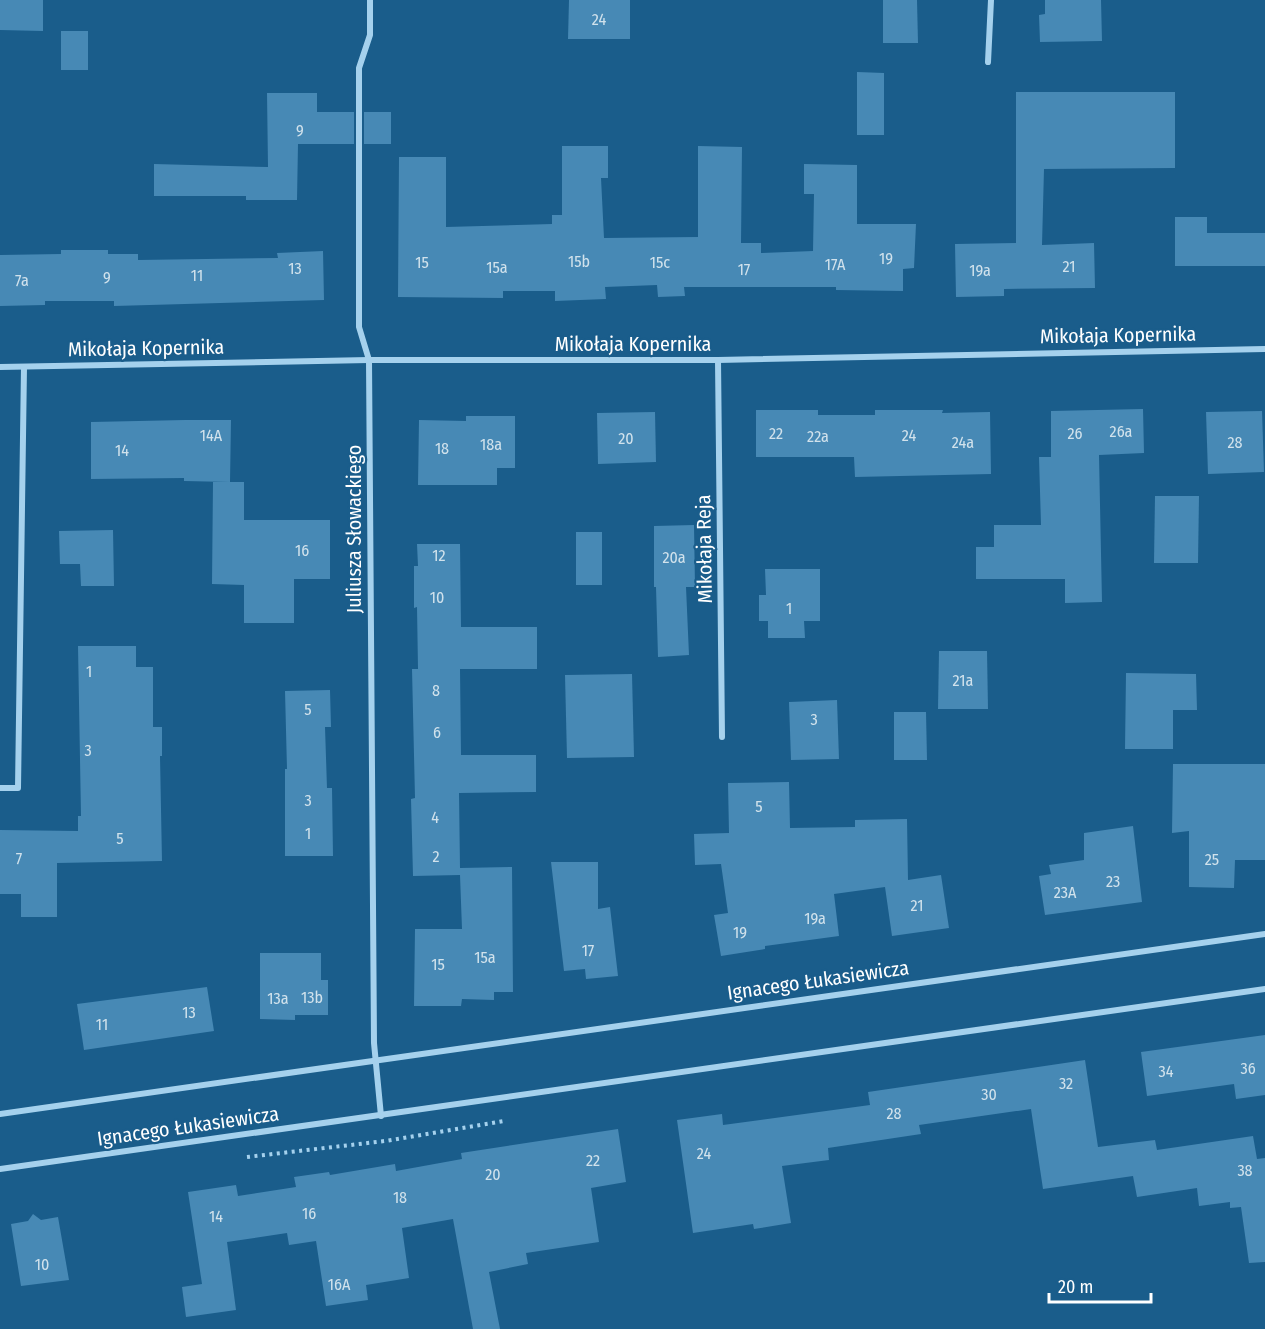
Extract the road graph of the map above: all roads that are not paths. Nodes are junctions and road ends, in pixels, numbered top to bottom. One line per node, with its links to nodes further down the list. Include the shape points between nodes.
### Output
1 (370, 0): 5 (street, Juliusza Słowackiego, via 370,35 359,68 360,327)
2 (991, 0): 3 (street)
3 (988, 63)
4 (1265, 349): 6 (street, Mikołaja Kopernika)
5 (369, 360): 6 (street, Mikołaja Kopernika); 7 (street, Mikołaja Kopernika); 13 (street, Juliusza Słowackiego)
6 (718, 360): 9 (street, Mikołaja Reja)
7 (24, 367): 8 (street, Mikołaja Kopernika); 10 (street, via 18,788)
8 (0, 368)
9 (722, 737)
10 (0, 788)
11 (1265, 934): 13 (street, Ignacego Łukasiewicza)
12 (1265, 989): 15 (street, Ignacego Łukasiewicza)
13 (375, 1060): 14 (street, Ignacego Łukasiewicza); 15 (street)
14 (0, 1114)
15 (381, 1116): 16 (street, Ignacego Łukasiewicza)
16 (0, 1169)

